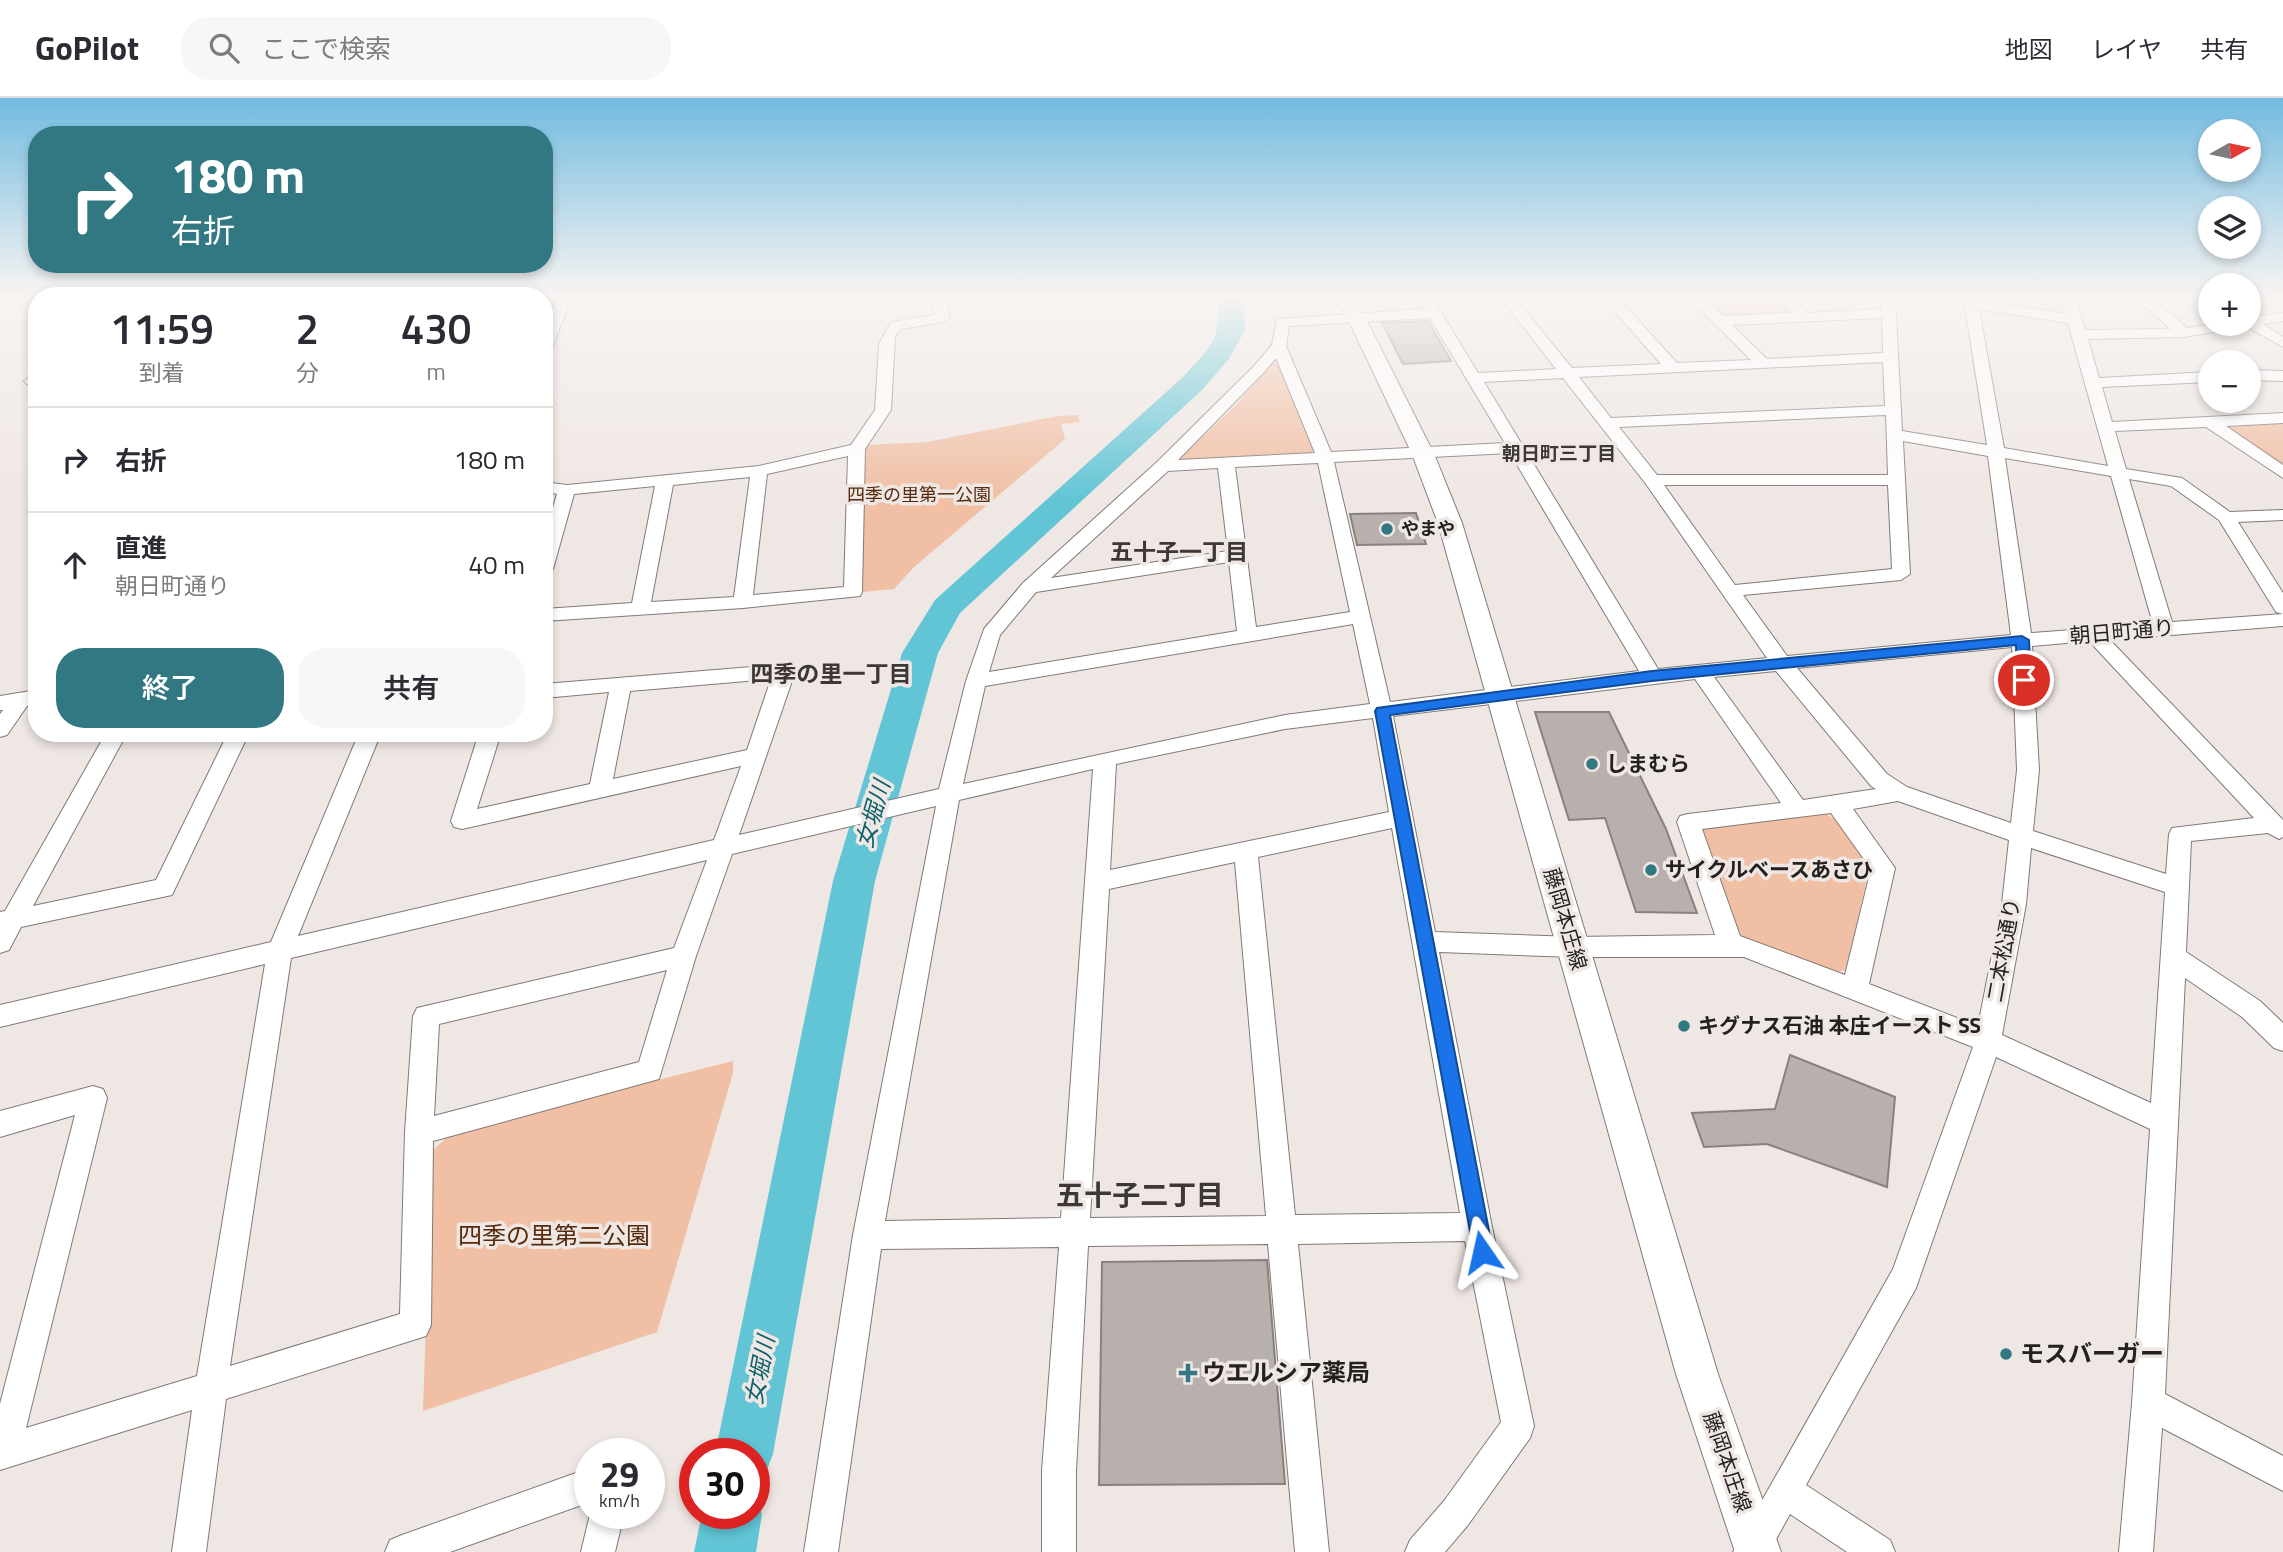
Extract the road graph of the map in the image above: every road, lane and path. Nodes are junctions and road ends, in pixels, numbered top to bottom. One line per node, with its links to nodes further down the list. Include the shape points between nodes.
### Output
1 (886, 365): 26 (street, via 883,410)
2 (1262, 365): 32 (street)
3 (1287, 365): 30 (street)
4 (1379, 365): 29 (main road, 藤岡本庄線)
5 (1465, 365): 15 (street)
6 (1560, 365): 12 (street)
7 (1721, 365): 11 (street)
8 (1891, 365): 20 (street)
9 (1982, 365): 28 (street, 二本松通り)
10 (2088, 365): 18 (street)
11 (1672, 367): 12 (street)
12 (1566, 372): 15 (street); 23 (street)
13 (2261, 375): 14 (street)
14 (2283, 376)
15 (1473, 378): 27 (street)
16 (2198, 378): 18 (street)
17 (2261, 380): 19 (street)
18 (2094, 383): 24 (street)
19 (2283, 394)
20 (1894, 410): 23 (street); 25 (street)
21 (2283, 418): 22 (street)
22 (2210, 422): 24 (street); 35 (street)
23 (1605, 423): 38 (street)
24 (2106, 427): 34 (street)
25 (1895, 435): 28 (street); 36 (street)
26 (861, 441): 33 (street); 47 (street, via 853,592)
27 (1513, 448): 29 (street); 59 (street)
28 (1996, 452): 34 (street); 56 (street, 二本松通り)
29 (1423, 454): 30 (street); 63 (main road, 藤岡本庄線, via 1450,523)
30 (1325, 458): 31 (street); 51 (street)
31 (1226, 463): 32 (street); 44 (street)
32 (1163, 466): 45 (street)
33 (759, 471): 37 (street); 47 (street)
34 (2120, 472): 42 (street, via 2176,482); 53 (street)
35 (2283, 473)
36 (1895, 480): 38 (street); 46 (street, via 1901,574)
37 (665, 481): 40 (street); 48 (street)
38 (1653, 481): 46 (street)
39 (553, 488): 40 (street)
40 (567, 490): 43 (street)
41 (2283, 515): 42 (street)
42 (2226, 517): 49 (street)
43 (553, 538)
44 (1237, 555): 45 (street); 54 (street)
45 (1030, 587): 60 (street, via 991,633)
46 (1730, 591): 57 (street)
47 (743, 602): 48 (street)
48 (640, 608): 50 (street)
49 (2283, 608)
50 (553, 614)
51 (1360, 616): 54 (street); 65 (street)
52 (2283, 620): 53 (street, 朝日町通り)
53 (2164, 629): 55 (street, 朝日町通り)
54 (1247, 635): 60 (street)
55 (2094, 635): 56 (street, 朝日町通り); 79 (street)
56 (2022, 640): 57 (street, 朝日町通り); 80 (street, 二本松通り, via 2028,770)
57 (1781, 663): 58 (street, 朝日町通り); 74 (street, via 1879,780)
58 (1700, 671): 59 (street, 朝日町通り); 77 (street)
59 (1652, 676): 63 (street, 朝日町通り)
60 (976, 681): 75 (street)
61 (621, 685): 62 (street); 71 (street, via 775,672 783,678); 73 (street)
62 (553, 690)
63 (1501, 697): 65 (street, 朝日町通り); 89 (main road, 藤岡本庄線)
64 (19, 701): 66 (street)
65 (1382, 711): 72 (street, 朝日町通り, via 1286,722); 78 (street)
66 (0, 730)
67 (112, 742): 85 (street)
68 (235, 742): 85 (street, via 164,888)
69 (366, 742): 90 (street)
70 (486, 742): 73 (street, via 462,821)
71 (753, 756): 73 (street); 81 (street)
72 (1105, 759): 75 (street, 朝日町通り); 83 (street)
73 (600, 789)
74 (1899, 793): 76 (street); 80 (street)
75 (944, 797): 81 (street, 朝日町通り); 103 (street)
76 (1837, 804): 77 (street); 93 (street, via 1883,868)
77 (1797, 809): 88 (street, via 1688,822)
78 (1402, 818): 82 (street); 86 (street)
79 (2278, 829): 84 (street, via 2180,834)
80 (2021, 837): 84 (street); 96 (street, 二本松通り, via 2014,904)
81 (721, 849): 90 (street, 朝日町通り); 91 (street)
82 (1246, 851): 83 (street); 101 (street)
83 (1097, 882): 102 (street)
84 (2177, 887): 92 (street)
85 (6, 920): 87 (street)
86 (1424, 942): 89 (street); 100 (street)
87 (0, 943)
88 (1731, 944): 89 (street); 93 (street)
89 (1574, 947): 111 (main road, 藤岡本庄線, via 1697,1374)
90 (280, 951): 94 (street, 朝日町通り); 104 (street)
91 (684, 956): 99 (street, via 650,1071); 99 (street, via 426,1016)
92 (2173, 957): 95 (street, via 2251,1009); 97 (street)
93 (1855, 988): 96 (street)
94 (0, 1016)
95 (2283, 1040)
96 (1988, 1041): 97 (street); 109 (street, 二本松通り, via 1905,1277)
97 (2164, 1122): 105 (street)
98 (0, 1124): 106 (street, via 93,1098)
99 (419, 1132): 104 (street, via 415,1325)
100 (1477, 1227): 101 (street); 118 (street, via 1518,1426)
101 (1284, 1231): 102 (street); 117 (street)
102 (1073, 1232): 103 (street); 116 (street, via 1059,1471)
103 (868, 1235): 115 (street)
104 (211, 1389): 106 (street); 112 (street)
105 (2148, 1403): 107 (street); 120 (street)
106 (2, 1453)
107 (2283, 1474)
108 (574, 1491): 113 (street)
109 (1786, 1491): 111 (street, 二本松通り); 119 (street)
110 (603, 1529): 114 (street)
111 (1755, 1550)
112 (189, 1552)
113 (402, 1552)
114 (598, 1552)
115 (821, 1552)
116 (1059, 1552)
117 (1312, 1552)
118 (1422, 1552)
119 (1878, 1552)
120 (2136, 1552)

